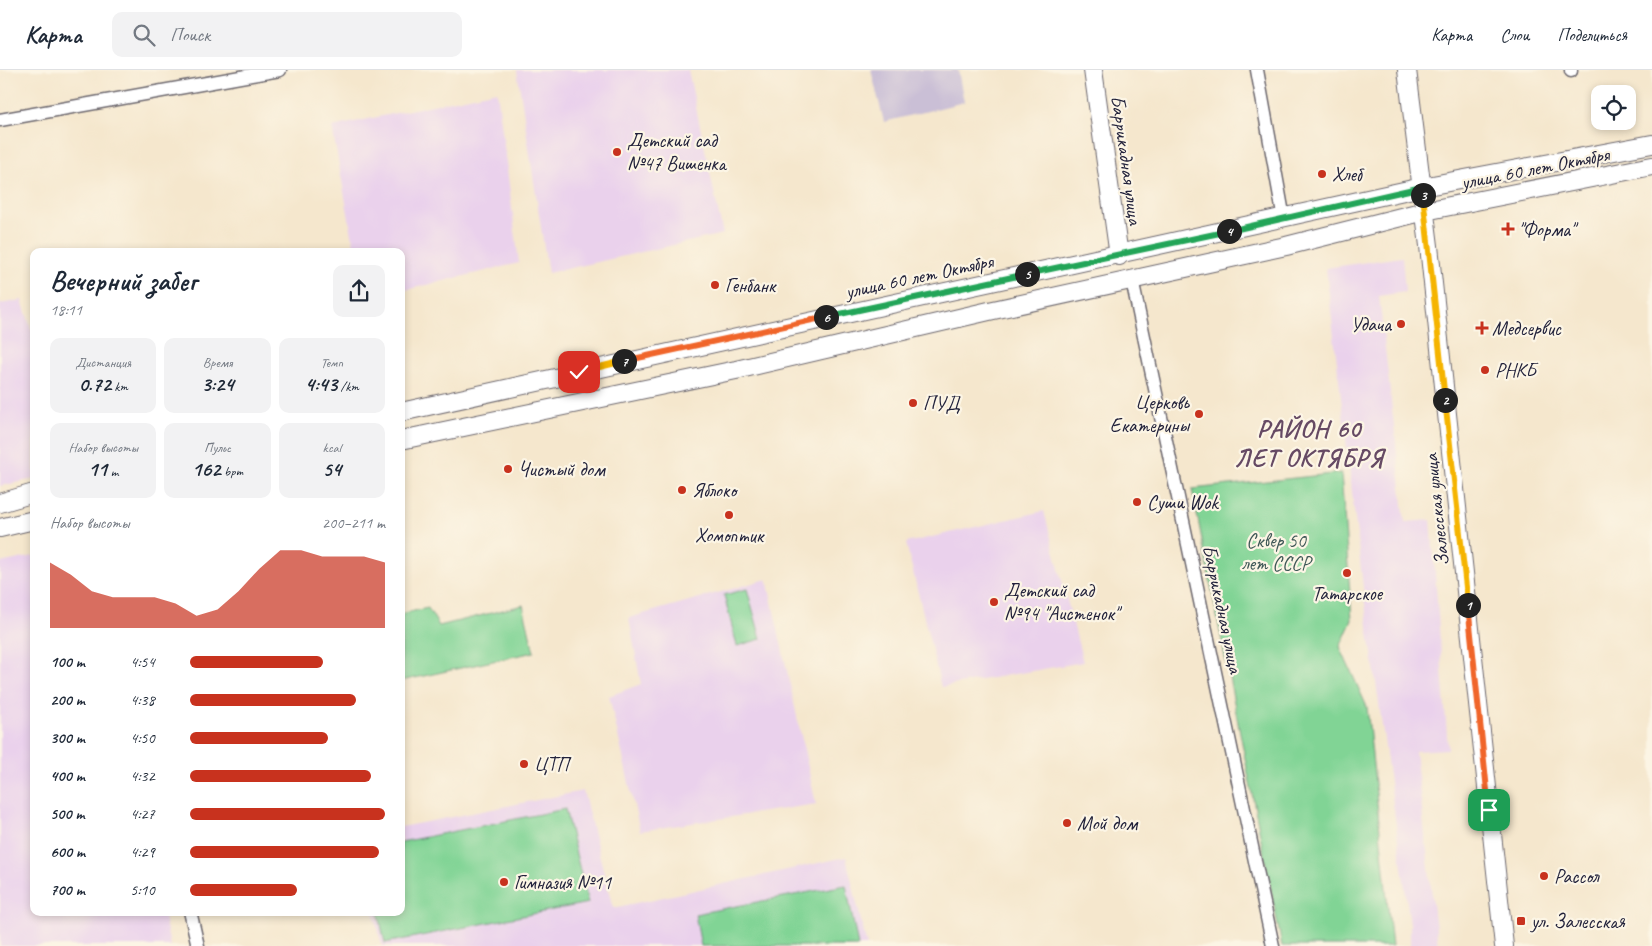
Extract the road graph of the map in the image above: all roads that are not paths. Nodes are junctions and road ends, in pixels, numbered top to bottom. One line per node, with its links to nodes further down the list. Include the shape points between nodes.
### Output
1 (280, 70): 5 (street)
2 (1093, 70): 11 (main road, Баррикадная улица)
3 (1257, 70): 10 (street)
4 (1407, 70): 8 (main road, Залесская улица)
5 (0, 120)
6 (1652, 144): 8 (main road, улица 60 лет Октября)
7 (1652, 166): 9 (main road, улица 60 лет Октября)
8 (1422, 187): 9 (main road, Залесская улица); 10 (main road, улица 60 лет Октября)
9 (1425, 211): 12 (main road, улица 60 лет Октября); 22 (main road, Залесская улица)
10 (1284, 219): 11 (main road, улица 60 лет Октября)
11 (1119, 256): 13 (main road, улица 60 лет Октября, via 729,338)
12 (1132, 280): 14 (main road, улица 60 лет Октября, via 736,370); 21 (street, Баррикадная улица)
13 (405, 411)
14 (405, 439)
15 (30, 494): 16 (main road)
16 (0, 503)
17 (30, 521): 18 (main road)
18 (0, 528)
19 (191, 916): 20 (street)
20 (198, 946)
21 (1273, 946)
22 (1504, 946)

